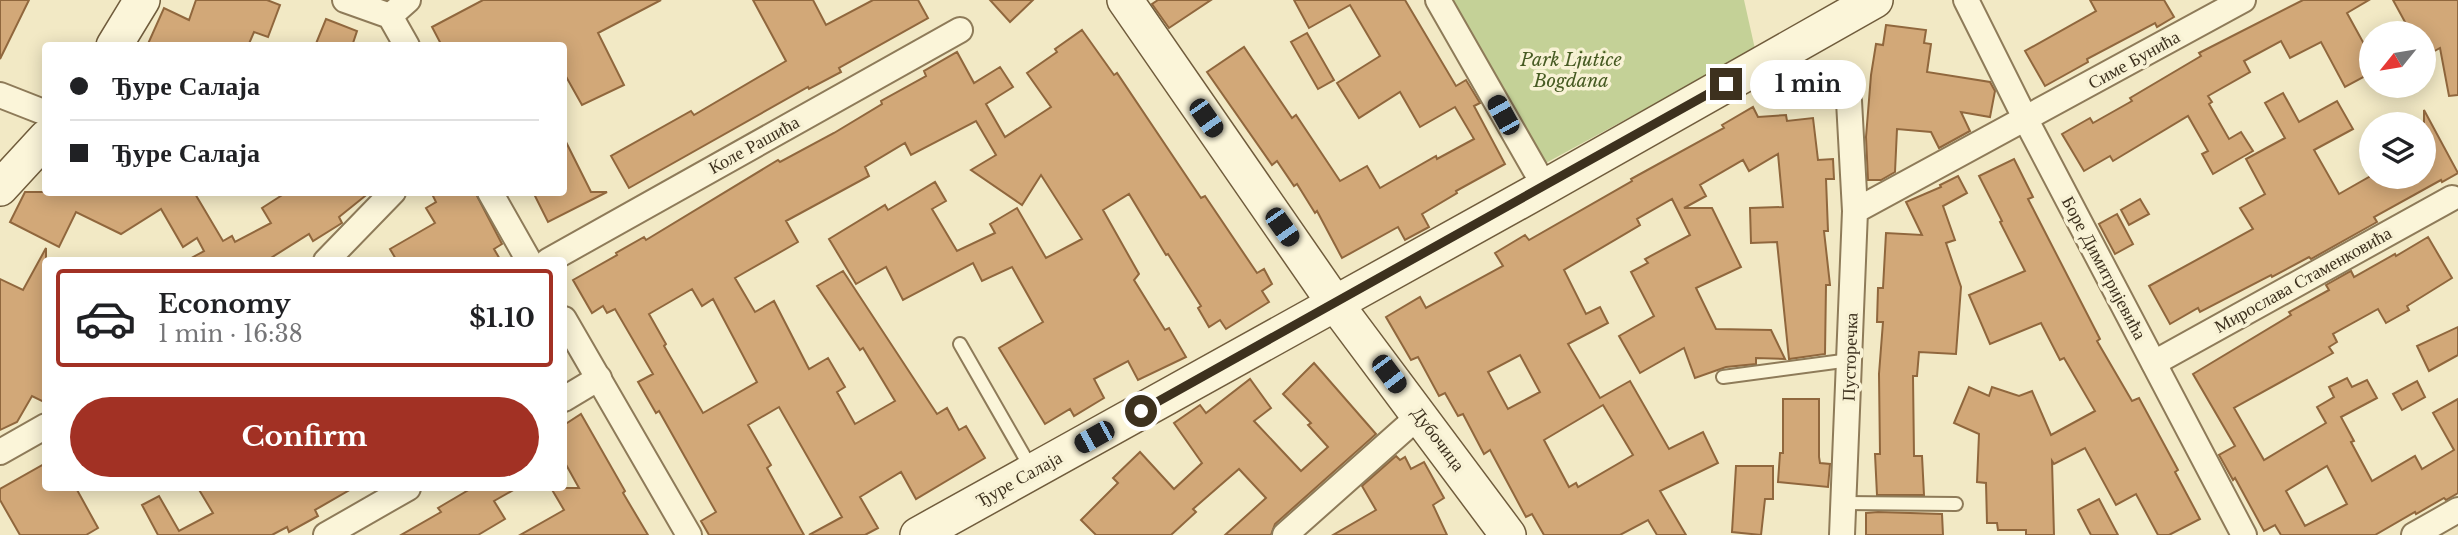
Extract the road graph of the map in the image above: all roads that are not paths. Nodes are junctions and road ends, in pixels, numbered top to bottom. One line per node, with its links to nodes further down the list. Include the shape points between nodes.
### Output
1 (142, 0): 10 (street)
2 (345, 0): 8 (street)
3 (1125, 0): 26 (street, Дубочица)
4 (1438, 0): 17 (street)
5 (1966, 0): 15 (street, Боре Димитријевића)
6 (2243, 0): 15 (street, Симе Бунића)
7 (1861, 4): 17 (street, Ђуре Салаја)
8 (399, 8): 11 (street)
9 (960, 30): 25 (street, Коле Рашића)
10 (116, 42)
11 (406, 42)
12 (0, 95): 14 (street)
13 (1849, 101): 22 (street, Пусторечка)
14 (42, 111)
15 (2026, 120): 22 (street); 30 (street, Боре Димитријевића)
16 (42, 142): 18 (street)
17 (1545, 187): 26 (street, Ђуре Салаја)
18 (0, 188)
19 (389, 196): 23 (street)
20 (492, 196): 24 (street)
21 (2452, 198): 30 (street, Мирослава Стаменковића)
22 (1855, 211): 29 (street, Пусторечка)
23 (330, 257)
24 (527, 257)
25 (555, 257)
26 (1334, 302): 34 (street, Дубочица); 37 (street, Ђуре Салаја)
27 (567, 324): 32 (street)
28 (960, 344): 37 (lane)
29 (1850, 360): 31 (lane); 39 (street, Пусторечка)
30 (2154, 363): 48 (street, Боре Димитријевића)
31 (1723, 377)
32 (599, 378): 33 (street); 43 (street)
33 (567, 397)
34 (1420, 415): 45 (street); 46 (street, Дубочица)
35 (42, 428): 36 (street)
36 (0, 452)
37 (1033, 471): 44 (street, Ђуре Салаја)
38 (403, 491): 42 (street)
39 (1844, 503): 40 (lane); 47 (street, Пусторечка)
40 (1956, 504)
41 (2458, 510): 49 (street)
42 (326, 535)
43 (690, 535)
44 (918, 535)
45 (1285, 535)
46 (1508, 535)
47 (1842, 535)
48 (2244, 535)
49 (2414, 535)

